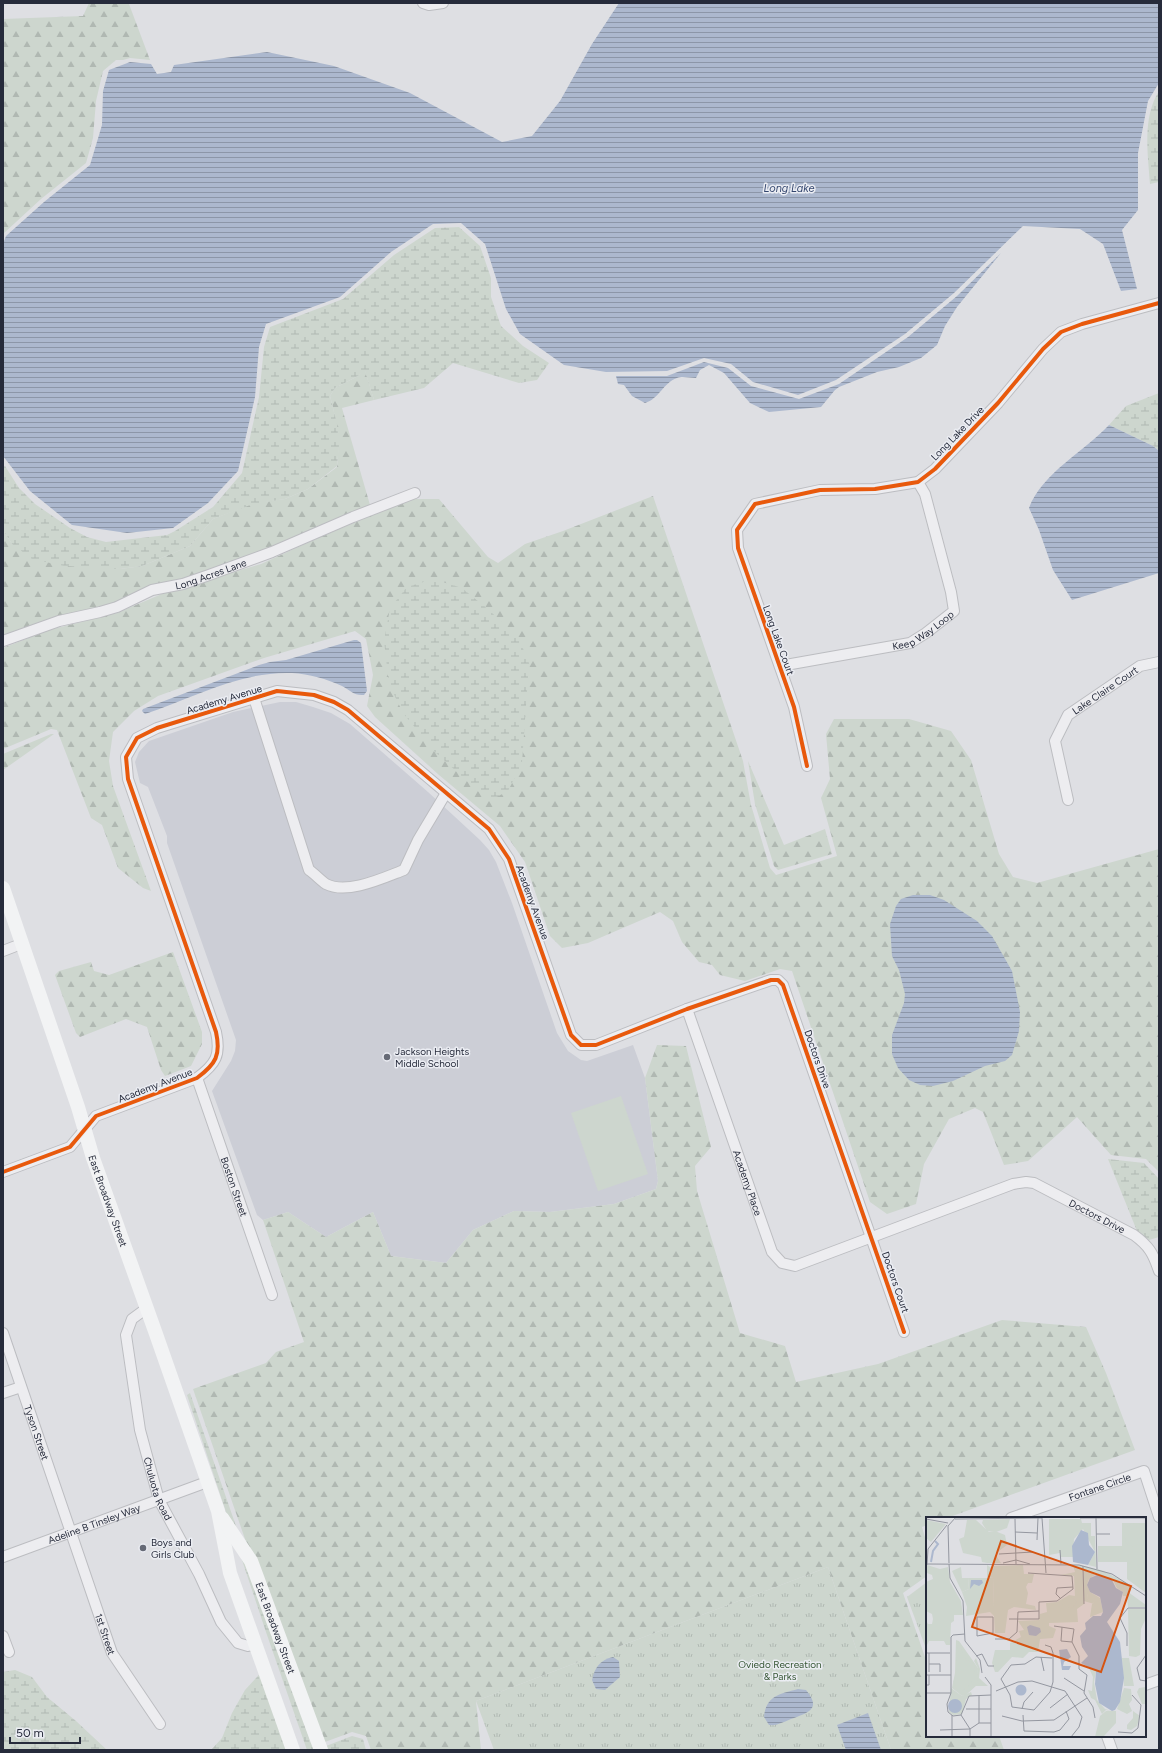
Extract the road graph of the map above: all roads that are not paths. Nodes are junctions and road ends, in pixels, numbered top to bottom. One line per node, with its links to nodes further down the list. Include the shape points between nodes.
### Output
1 (424, 3): 2 (street)
2 (443, 3)
3 (1159, 303): 4 (street, Long Lake Drive, via 1061,332 1043,349 998,403 935,469)
4 (918, 482): 6 (street, Long Lake Drive, via 875,489 820,490 780,498 755,504); 9 (street, Keep Way Loop, via 925,494 954,611 910,643)
5 (415, 493): 7 (street, Long Acres Lane, via 209,575 183,584 152,590 117,607 59,621)
6 (744, 520): 9 (street, Long Lake Court, via 737,530 738,548)
7 (3, 641)
8 (1159, 662): 13 (street, Lake Claire Court, via 1140,666 1068,715 1055,741)
9 (780, 666): 11 (street, Long Lake Court, via 794,707)
10 (254, 698): 12 (street, Academy Avenue, via 277,691 314,695 334,702 348,710); 12 (street, via 309,870 326,884 341,888 372,883 404,870 418,840); 18 (street, Academy Avenue, via 157,728 138,738 126,756 128,780 218,1038 217,1057 210,1069)
11 (807, 766)
12 (446, 793): 17 (street, Academy Avenue, via 489,829 510,859 571,1035 581,1045 596,1045)
13 (1068, 800)
14 (3, 888): 15 (main road, East Broadway Street)
15 (21, 944): 16 (street); 19 (main road, East Broadway Street)
16 (3, 951)
17 (687, 1010): 21 (street, Academy Place, via 772,1252 782,1263 795,1266); 21 (street, Doctors Drive, via 771,980 778,980 784,985)
18 (197, 1078): 19 (street, Academy Avenue, via 96,1116); 23 (street, Boston Street)
19 (85, 1131): 20 (street, Academy Avenue, via 70,1147); 24 (main road, East Broadway Street)
20 (3, 1172)
21 (872, 1237): 22 (street, Doctors Drive, via 1013,1184 1026,1182 1134,1235 1152,1252); 25 (street, Doctors Court)
22 (1159, 1270)
23 (272, 1295)
24 (147, 1308): 29 (main road, East Broadway Street); 30 (street, Chuluota Road, via 132,1319 126,1335 140,1430)
25 (904, 1332)
26 (3, 1333): 27 (street, Tyson Street)
27 (21, 1387): 28 (street); 34 (street, Tyson Street)
28 (3, 1393)
29 (208, 1482): 30 (street, Adeline B Tinsley Way); 31 (main road, East Broadway Street)
30 (159, 1500): 34 (street, Adeline B Tinsley Way); 37 (street, Chuluota Road, via 199,1574 221,1622 238,1643 248,1646)
31 (218, 1511): 37 (main road, East Broadway Street, via 230,1573); 44 (main road, East Broadway Street, via 251,1561)
32 (1014, 1517): 33 (street, Fontane Circle, via 1144,1471)
33 (1159, 1517)
34 (70, 1533): 35 (street, Adeline B Tinsley Way); 41 (street, 1st Street, via 112,1653)
35 (3, 1557)
36 (3, 1636): 38 (street)
37 (256, 1644): 43 (main road, East Broadway Street)
38 (9, 1652)
39 (1159, 1680): 40 (street)
40 (1146, 1685)
41 (160, 1724)
42 (1107, 1737): 45 (street)
43 (293, 1750)
44 (321, 1750)
45 (1112, 1750)

